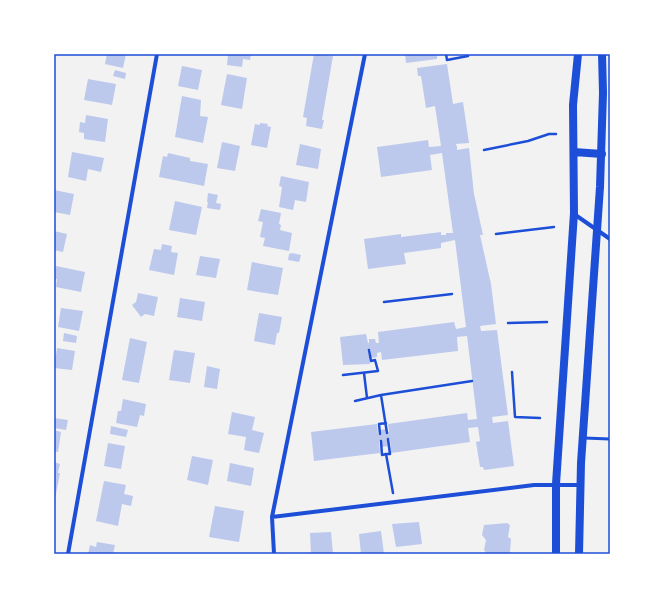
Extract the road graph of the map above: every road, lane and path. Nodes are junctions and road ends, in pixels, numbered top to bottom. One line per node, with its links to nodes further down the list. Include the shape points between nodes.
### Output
1 (157, 54): 41 (street)
2 (365, 54): 40 (street)
3 (446, 54): 6 (path, via 447,60)
4 (578, 54): 9 (main road, via 573,105)
5 (602, 54): 10 (main road)
6 (468, 56)
7 (556, 134): 8 (path)
8 (484, 150)
9 (574, 152): 10 (main road); 11 (main road)
10 (602, 154): 13 (main road)
11 (574, 213): 13 (street); 37 (main road)
12 (554, 226): 14 (path)
13 (598, 231): 15 (street); 32 (main road)
14 (496, 234)
15 (610, 239)
16 (452, 294): 17 (path)
17 (384, 302)
18 (547, 322): 19 (path)
19 (508, 323)
20 (369, 350): 22 (path, via 371,361 375,360 378,372)
21 (512, 372): 28 (path, via 515,417)
22 (364, 373): 23 (path); 26 (path)
23 (343, 376)
24 (472, 381): 25 (path)
25 (381, 395): 26 (path); 29 (path)
26 (367, 398): 27 (path)
27 (355, 401)
28 (540, 418)
29 (386, 423): 30 (path); 31 (path, via 378,424)
30 (387, 432)
31 (380, 434)
32 (583, 437): 34 (lane); 38 (main road)
33 (388, 439): 36 (path, via 390,454)
34 (610, 439)
35 (380, 441): 36 (path, via 382,455)
36 (386, 454): 39 (path)
37 (556, 484): 38 (street); 40 (street); 43 (main road)
38 (580, 485): 44 (main road)
39 (393, 493)
40 (272, 517): 42 (street)
41 (68, 554)
42 (274, 554)
43 (556, 554)
44 (579, 554)

